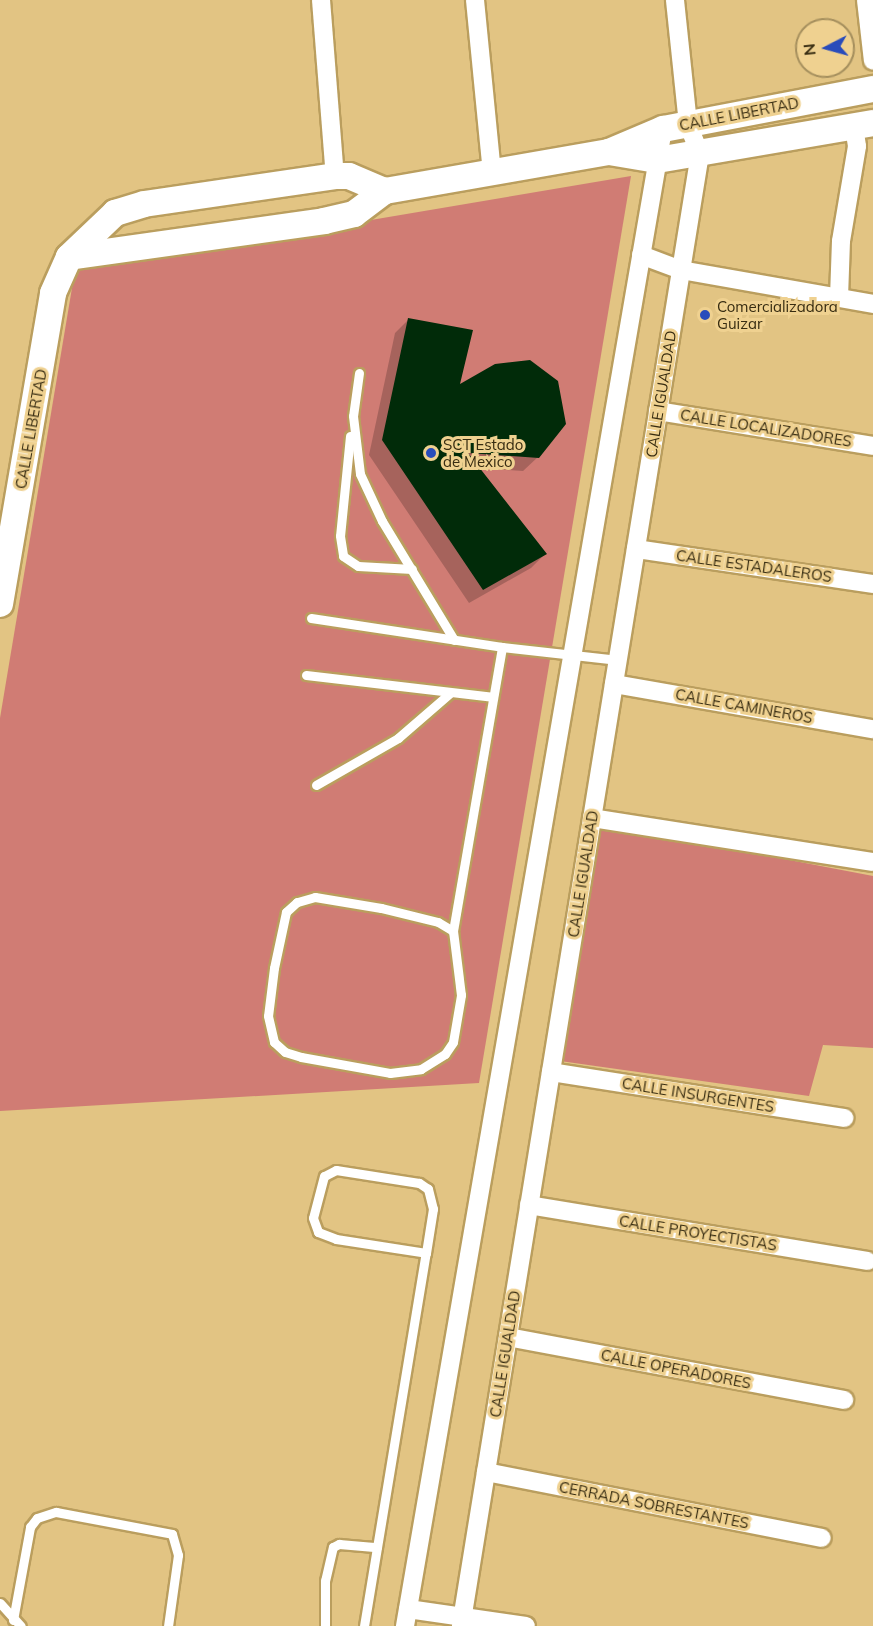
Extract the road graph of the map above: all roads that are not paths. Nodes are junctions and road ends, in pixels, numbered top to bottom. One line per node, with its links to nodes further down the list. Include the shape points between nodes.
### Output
1 (321, 0): 14 (street)
2 (475, 0): 13 (street)
3 (675, 0): 7 (street)
4 (866, 0): 5 (street)
5 (873, 61)
6 (873, 89): 7 (main road, CALLE LIBERTAD)
7 (688, 124): 9 (main road, CALLE LIBERTAD); 11 (street)
8 (863, 124): 11 (main road, CALLE LIBERTAD); 19 (street, via 841,241)
9 (663, 129): 10 (main road, CALLE LIBERTAD); 12 (street)
10 (609, 152): 12 (main road, CALLE LIBERTAD); 13 (main road, CALLE LIBERTAD)
11 (700, 154): 12 (main road, CALLE LIBERTAD); 18 (street, CALLE IGUALDAD)
12 (657, 160): 16 (street)
13 (492, 172): 15 (main road, CALLE LIBERTAD)
14 (335, 176): 15 (main road, CALLE LIBERTAD, via 349,176); 17 (main road, CALLE LIBERTAD, via 128,207 115,213)
15 (385, 191): 17 (main road, CALLE LIBERTAD, via 354,214 324,221)
16 (641, 255): 18 (street); 32 (street)
17 (69, 257): 28 (main road, CALLE LIBERTAD, via 53,293)
18 (681, 270): 19 (street); 22 (street, CALLE IGUALDAD)
19 (839, 298): 20 (street)
20 (873, 304)
21 (359, 373): 23 (lane)
22 (658, 411): 24 (street, CALLE LOCALIZADORES); 25 (street, CALLE IGUALDAD)
23 (353, 416): 26 (lane, via 360,474 382,521); 26 (lane, via 340,536 343,556 358,566)
24 (873, 446)
25 (636, 549): 27 (street, CALLE ESTADALEROS); 33 (street, CALLE IGUALDAD)
26 (412, 569): 30 (lane)
27 (873, 584)
28 (0, 604)
29 (311, 618): 30 (lane)
30 (454, 640): 31 (lane)
31 (502, 647): 32 (lane); 37 (lane)
32 (572, 655): 33 (lane); 54 (street)
33 (618, 660): 35 (street, CALLE IGUALDAD)
34 (306, 675): 36 (lane)
35 (614, 684): 38 (street, CALLE CAMINEROS); 40 (street, CALLE IGUALDAD)
36 (450, 693): 37 (lane); 39 (lane, via 398,738)
37 (492, 697): 42 (lane)
38 (873, 729)
39 (316, 785)
40 (592, 818): 41 (street); 43 (street, CALLE IGUALDAD)
41 (873, 862)
42 (453, 931): 42 (lane, via 438,922 381,908 315,897 297,902 286,912 274,968 267,1016 274,1042 301,1058 390,1073 422,1069 433,1063 445,1053 458,1026 460,977)
43 (551, 1072): 44 (street, CALLE INSURGENTES); 45 (street, CALLE IGUALDAD)
44 (844, 1118)
45 (529, 1206): 47 (street, CALLE PROYECTISTAS); 48 (street, CALLE IGUALDAD)
46 (426, 1253): 46 (lane, via 433,1209 424,1185 336,1170 324,1176 313,1218 318,1232 336,1239); 52 (lane)
47 (867, 1261)
48 (508, 1337): 49 (street, CALLE OPERADORES); 50 (street, CALLE IGUALDAD)
49 (844, 1400)
50 (486, 1472): 51 (street, CERRADA SOBRESTANTES); 56 (street, CALLE IGUALDAD)
51 (822, 1538)
52 (377, 1547): 59 (lane, via 333,1547 325,1581); 60 (lane)
53 (0, 1603): 55 (lane)
54 (406, 1618): 56 (street)
55 (13, 1620): 57 (lane); 58 (lane, via 30,1527 38,1518 56,1512 172,1534 178,1555)
56 (462, 1621): 61 (street)
57 (21, 1626)
58 (168, 1626)
59 (325, 1626)
60 (364, 1626)
61 (526, 1626)

